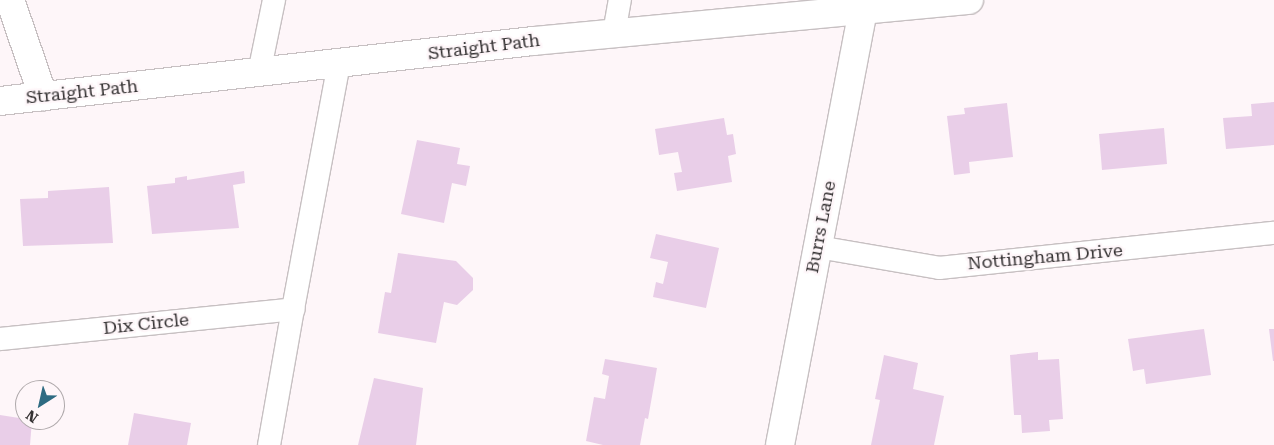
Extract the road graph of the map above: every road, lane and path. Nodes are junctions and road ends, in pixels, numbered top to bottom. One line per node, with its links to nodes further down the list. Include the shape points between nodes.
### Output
1 (10, 0): 9 (main road)
2 (274, 0): 8 (street)
3 (620, 0): 6 (street)
4 (960, 0): 5 (main road, Straight Path)
5 (863, 9): 6 (main road, Straight Path); 12 (main road, Burrs Lane)
6 (614, 33): 7 (main road, Straight Path)
7 (339, 64): 8 (main road, Straight Path); 13 (street)
8 (260, 73): 9 (main road, Straight Path)
9 (43, 96): 10 (main road, Straight Path)
10 (0, 101)
11 (1274, 233): 12 (street, Nottingham Drive, via 939,268)
12 (818, 247): 16 (main road, Burrs Lane)
13 (293, 309): 14 (street, Dix Circle); 15 (street)
14 (0, 339)
15 (269, 445)
16 (780, 445)

